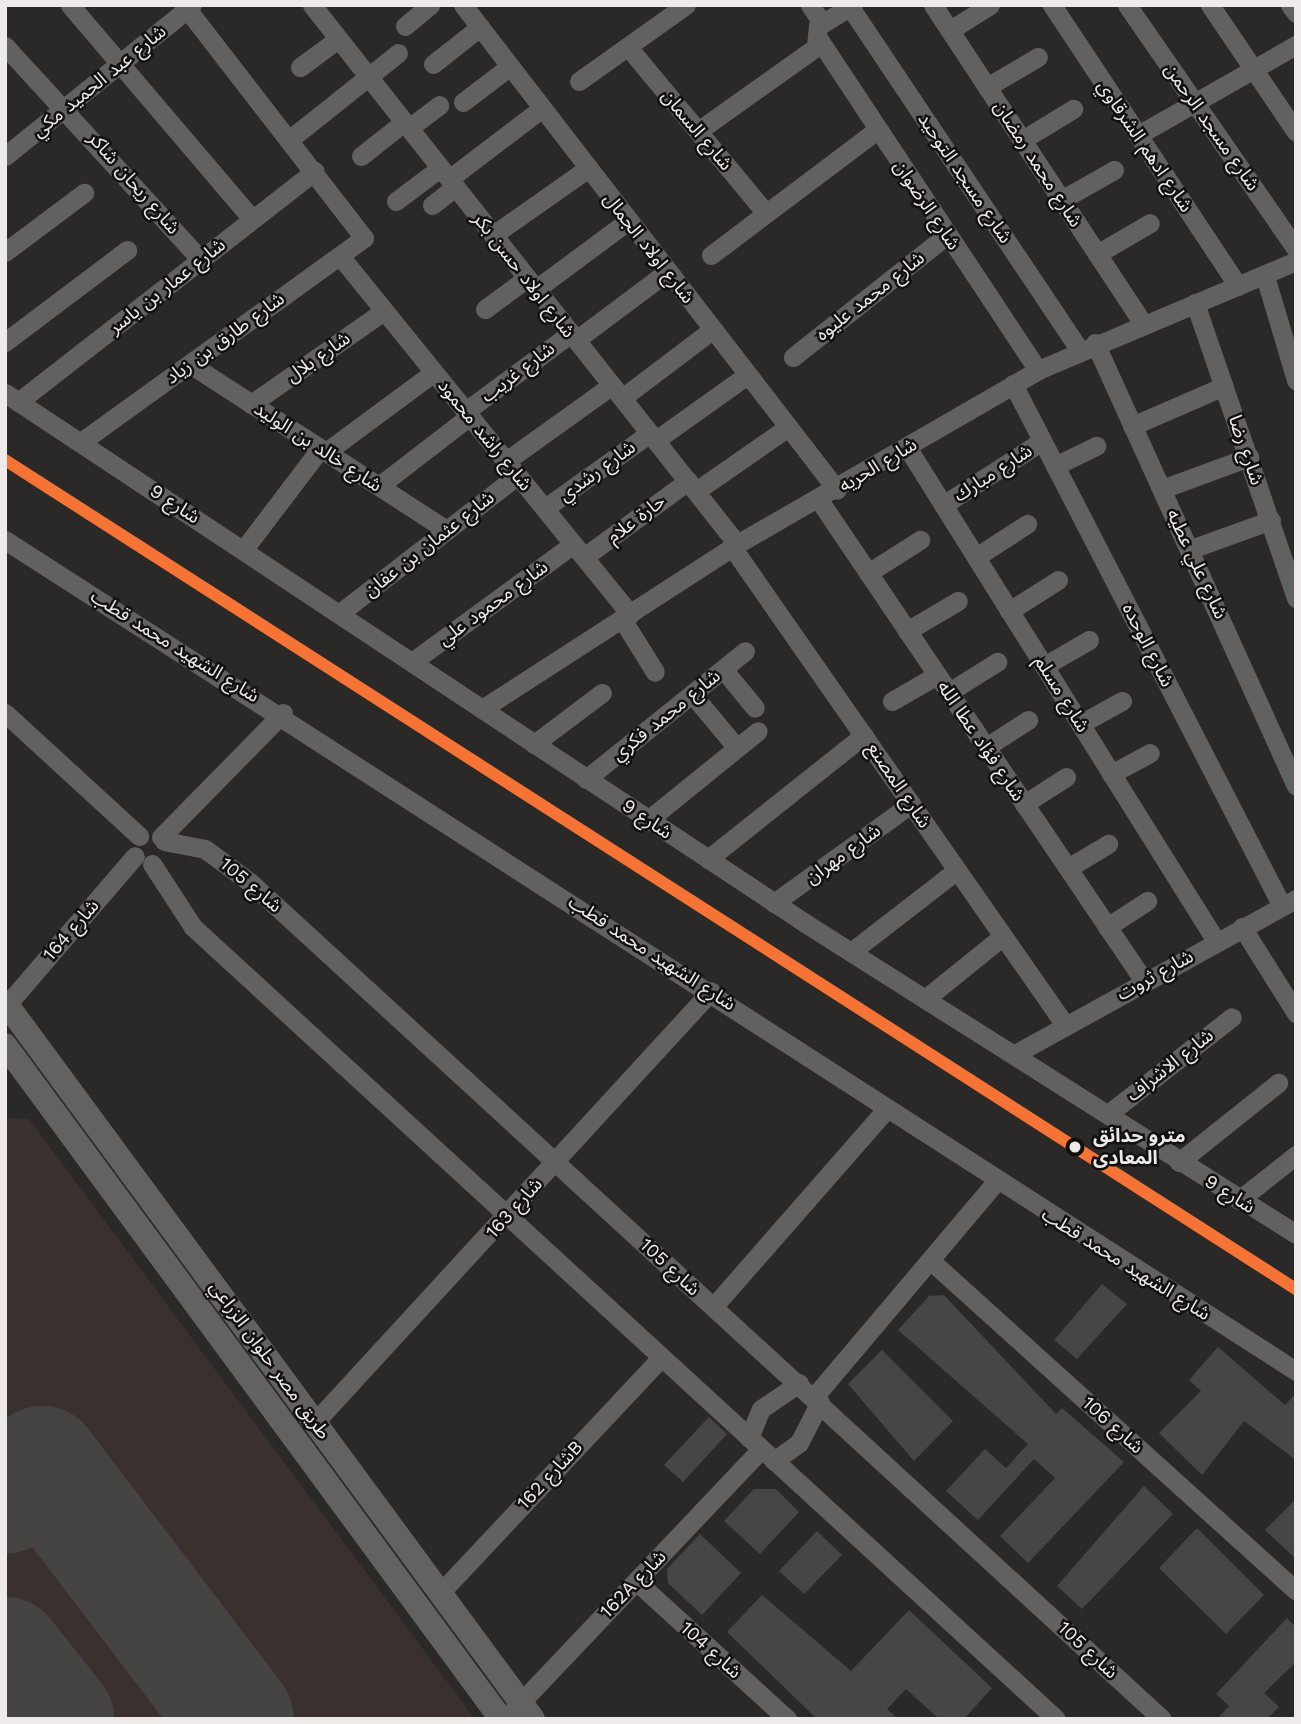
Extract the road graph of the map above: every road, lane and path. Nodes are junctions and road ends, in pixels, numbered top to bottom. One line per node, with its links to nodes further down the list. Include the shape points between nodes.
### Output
1 (70, 5): 26 (street)
2 (430, 5): 16 (street)
3 (463, 5): 17 (street, شارع اولاد الجمال)
4 (686, 5): 23 (street)
5 (810, 5): 19 (street, شارع الرضوان)
6 (933, 5): 18 (street, شارع محمد رمضان)
7 (990, 5): 18 (street)
8 (1052, 5): 44 (street, شارع ادهم الشرقاوي)
9 (1127, 5): 35 (street, شارع مسجد الرحمن)
10 (1210, 5): 30 (street)
11 (1290, 5): 15 (street)
12 (188, 6): 26 (street, شارع عبد الحميد مكي); 45 (street)
13 (315, 6): 20 (street, شارع اولاد حسن بكر)
14 (852, 6): 19 (street); 82 (street, شارع مسجد التوحيد)
15 (1296, 13)
16 (405, 26)
17 (480, 27): 27 (street); 29 (street, شارع اولاد الجمال)
18 (950, 30): 33 (street, شارع محمد رمضان)
19 (820, 31): 41 (street, شارع الرضوان); 42 (street, via 816,47)
20 (338, 39): 28 (street); 31 (street, شارع اولاد حسن بكر)
21 (1296, 45): 30 (street)
22 (5, 46): 37 (street, شارع ريحان شاكر)
23 (628, 47): 32 (street); 42 (street, شارع السمان)
24 (398, 53): 31 (street)
25 (1038, 57): 33 (street)
26 (124, 62): 37 (street, شارع عبد الحميد مكي); 58 (street)
27 (433, 64)
28 (300, 67)
29 (509, 67): 34 (street); 38 (street, شارع اولاد الجمال)
30 (1251, 67): 35 (street); 43 (street)
31 (369, 78): 40 (street, شارع اولاد حسن بكر); 45 (street)
32 (579, 81)
33 (987, 87): 46 (street, شارع محمد رمضان)
34 (463, 102)
35 (1196, 104): 44 (street); 63 (street, شارع مسجد الرحمن)
36 (439, 105): 40 (street)
37 (67, 106): 47 (street, شارع عبد الحميد مكي); 69 (street, شارع ريحان شاكر)
38 (541, 109): 49 (street, شارع اولاد الجمال); 52 (street)
39 (1073, 109): 46 (street)
40 (406, 125): 48 (street); 52 (street, شارع اولاد حسن بكر)
41 (877, 130): 57 (street); 62 (street, شارع الرضوان)
42 (698, 131): 57 (street, شارع السمان)
43 (1296, 132)
44 (1138, 135): 74 (street, شارع ادهم الشرقاوي)
45 (290, 139): 51 (street)
46 (1022, 140): 54 (street, شارع محمد رمضان)
47 (5, 156)
48 (361, 156)
49 (587, 169): 59 (street, شارع اولاد الجمال); 61 (street)
50 (1114, 170): 54 (street)
51 (315, 171): 58 (street, شارع عمار بن ياسر); 68 (street, شارع طارق بن زياد, via 363,232)
52 (448, 178): 55 (street); 56 (street); 61 (street, شارع اولاد حسن بكر)
53 (84, 193): 65 (street)
54 (1062, 200): 66 (street, شارع محمد رمضان)
55 (396, 201)
56 (432, 205)
57 (765, 212): 67 (street)
58 (253, 219): 69 (street, شارع عمار بن ياسر)
59 (628, 221): 71 (street, شارع اولاد الجمال); 73 (street)
60 (1150, 223): 66 (street)
61 (493, 235): 73 (street, شارع اولاد حسن بكر)
62 (947, 235): 83 (street, شارع محمد عليوه); 85 (street, شارع الرضوان)
63 (1296, 249)
64 (127, 250): 81 (street)
65 (5, 252)
66 (1097, 254): 78 (street, شارع محمد رمضان)
67 (711, 255)
68 (340, 256): 77 (street, شارع راشد محمود); 84 (street, شارع طارق بن زياد)
69 (201, 260): 92 (street, شارع عمار بن ياسر)
70 (1296, 261): 72 (street, شارع الحريه)
71 (667, 272): 79 (street, شارع اولاد الجمال); 80 (street, شارع غريب)
72 (1265, 276): 74 (street, شارع الحريه); 88 (street)
73 (532, 284): 76 (street); 80 (street, شارع اولاد حسن بكر)
74 (1238, 286): 75 (street, شارع الحريه)
75 (1195, 303): 78 (street, شارع الحريه); 90 (street, شارع رضا)
76 (485, 309)
77 (384, 311): 86 (street, شارع راشد محمود); 93 (street, شارع بلال)
78 (1142, 322): 82 (street, شارع الحريه)
79 (712, 330): 87 (street, شارع اولاد الجمال); 91 (street, شارع عثمان بن عفان)
80 (573, 336): 91 (street, شارع اولاد حسن بكر); 94 (street, شارع غريب)
81 (5, 342)
82 (1088, 346): 85 (street, شارع الحريه); 95 (street, شارع علي عطيه)
83 (793, 357)
84 (190, 364): 93 (street, شارع خالد بن الوليد); 99 (street, شارع طارق بن زياد)
85 (1038, 370): 89 (street, شارع الحريه)
86 (434, 372): 94 (street, شارع راشد محمود); 102 (street)
87 (747, 375): 96 (street, شارع اولاد الجمال); 97 (street, شارع رشدي)
88 (1296, 380)
89 (1013, 384): 98 (street, شارع الوحده); 101 (street, شارع الحريه)
90 (1224, 386): 95 (street); 103 (street, شارع رضا)
91 (617, 391): 97 (street, شارع اولاد حسن بكر); 105 (street, شارع عثمان بن عفان)
92 (12, 398): 99 (street, شارع 9)
93 (251, 404): 102 (street, شارع خالد بن الوليد)
94 (468, 414): 105 (street, شارع راشد محمود); 106 (street, شارع غريب)
95 (1132, 426): 108 (street, شارع علي عطيه)
96 (788, 427): 107 (street, حارة علام); 109 (street, شارع اولاد الجمال)
97 (653, 437): 107 (street, شارع اولاد حسن بكر); 112 (street, شارع رشدي)
98 (1042, 441): 104 (street, شارع الوحده); 111 (street, شارع مبارك)
99 (81, 442): 120 (street, شارع 9)
100 (1096, 446): 104 (street)
101 (907, 447): 109 (street, شارع الحريه); 111 (street, شارع مسلم)
102 (323, 451): 106 (street, شارع خالد بن الوليد); 120 (street)
103 (1249, 457): 108 (street); 113 (street, شارع رضا)
104 (1055, 466): 171 (street, شارع الوحده)
105 (512, 468): 112 (street, شارع راشد محمود); 115 (street, شارع عثمان بن عفان)
106 (379, 486): 115 (street, شارع خالد بن الوليد)
107 (692, 486): 118 (street, شارع اولاد حسن بكر); 121 (street, حارة علام)
108 (1162, 489): 119 (street, شارع علي عطيه)
109 (837, 490): 110 (street, شارع الحريه)
110 (819, 500): 118 (street, شارع الحريه); 123 (street, شارع فؤاد عطا الله)
111 (943, 505): 122 (street, شارع مسلم)
112 (545, 508): 121 (street, شارع راشد محمود)
113 (1271, 520): 119 (street); 125 (street, شارع رضا)
114 (1027, 524): 122 (street)
115 (447, 530): 128 (street, شارع عثمان بن عفان)
116 (5, 540): 147 (street, شارع الشهيد محمد قطب)
117 (920, 540): 123 (street)
118 (735, 545): 129 (street, شارع الحريه); 151 (street, شارع المصنع)
119 (1191, 549): 159 (street, شارع علي عطيه)
120 (244, 550): 128 (street, شارع 9)
121 (579, 551): 129 (street, شارع راشد محمود); 133 (street, شارع محمود علي)
122 (976, 558): 127 (street, شارع مسلم)
123 (868, 573): 130 (street, شارع فؤاد عطا الله)
124 (1058, 580): 127 (street)
125 (1296, 598)
126 (958, 601): 130 (street)
127 (1009, 611): 135 (street, شارع مسلم)
128 (340, 613): 133 (street, شارع 9)
129 (626, 617): 137 (street, شارع راشد محمود); 145 (street, شارع الحريه)
130 (907, 631): 138 (street, شارع فؤاد عطا الله)
131 (1089, 640): 135 (street)
132 (745, 651): 136 (street, شارع محمد فكري)
133 (412, 662): 145 (street, شارع 9)
134 (997, 663): 139 (street)
135 (1044, 666): 149 (street, شارع مسلم)
136 (723, 669): 141 (street, شارع محمد فكري); 144 (street)
137 (655, 672)
138 (937, 675): 139 (street, شارع فؤاد عطا الله); 142 (street)
139 (949, 692): 153 (street, شارع فؤاد عطا الله)
140 (602, 693): 152 (street)
141 (692, 694): 154 (street); 158 (street, شارع محمد فكري)
142 (892, 701)
143 (1122, 701): 149 (street)
144 (755, 708)
145 (482, 709): 152 (street, شارع 9)
146 (5, 713): 163 (street)
147 (283, 713): 164 (street); 179 (street, شارع الشهيد محمد قطب)
148 (1028, 720): 153 (street)
149 (1080, 724): 156 (street, شارع مسلم)
150 (758, 731): 154 (street)
151 (864, 735): 160 (street, شارع المصنع); 166 (street)
152 (534, 744): 158 (street, شارع 9)
153 (986, 747): 161 (street, شارع فؤاد عطا الله)
154 (737, 748): 162 (street)
155 (1150, 753): 156 (street)
156 (1111, 774): 176 (street, شارع مسلم)
157 (1066, 777): 161 (street)
158 (586, 779): 162 (street, شارع 9)
159 (1296, 786)
160 (911, 804): 169 (street, شارع المصنع); 172 (street, شارع مهران)
161 (1024, 804): 168 (street, شارع فؤاد عطا الله)
162 (648, 820): 166 (street, شارع 9)
163 (139, 836): 164 (street, شارع 105); 167 (street)
164 (162, 839): 167 (street, شارع 164, via 164,856); 191 (street, شارع 105, via 205,849 251,883)
165 (1108, 844): 168 (street)
166 (708, 859): 172 (street, شارع 9)
167 (144, 860): 181 (street, شارع 164); 197 (street, via 193,927)
168 (1068, 868): 173 (street, شارع فؤاد عطا الله)
169 (957, 870): 175 (street, شارع المصنع); 177 (street)
170 (1147, 901): 173 (street)
171 (1289, 902): 174 (street, شارع ثروت)
172 (774, 904): 177 (street, شارع 9)
173 (1107, 927): 178 (street, شارع فؤاد عطا الله)
174 (1242, 928): 176 (street, شارع ثروت); 182 (street)
175 (1003, 936): 180 (street); 184 (street, شارع المصنع)
176 (1216, 942): 178 (street, شارع ثروت)
177 (851, 952): 180 (street, شارع 9)
178 (1144, 981): 184 (street, شارع ثروت)
179 (711, 991): 188 (street, شارع الشهيد محمد قطب); 191 (street, شارع 163)
180 (925, 999): 186 (street, شارع 9)
181 (6, 1005): 185 (main road, طريق مصر حلوان الزراعي)
182 (1296, 1013)
183 (1232, 1017): 189 (street, شارع الاشراف)
184 (1065, 1025): 186 (street, شارع ثروت)
185 (12, 1048): 194 (main road, طريق مصر حلوان الزراعي); 196 (main road, طريق مصر حلوان الزراعي)
186 (1015, 1054): 189 (street, شارع 9)
187 (1278, 1083): 192 (street)
188 (884, 1111): 193 (street, شارع الشهيد محمد قطب); 202 (street)
189 (1108, 1114): 192 (street, شارع 9)
190 (1296, 1155): 195 (street)
191 (556, 1162): 197 (street, شارع 163); 202 (street, شارع 105)
192 (1179, 1162): 195 (street, شارع 9)
193 (996, 1182): 201 (street); 204 (street, شارع الشهيد محمد قطب)
194 (143, 1190): 196 (main road); 198 (main road, طريق مصر حلوان الزراعي)
195 (1239, 1200): 199 (street, شارع 9)
196 (122, 1204): 200 (main road, طريق مصر حلوان الزراعي)
197 (505, 1217): 203 (street); 207 (street, شارع 163)
198 (174, 1230): 200 (main road); 207 (main road, طريق مصر حلوان الزراعي)
199 (1296, 1234)
200 (156, 1250): 212 (main road, طريق مصر حلوان الزراعي)
201 (930, 1260): 206 (street); 210 (street, شارع 106)
202 (714, 1306): 205 (street, شارع 105)
203 (660, 1359): 208 (street); 211 (street, شارع 162B)
204 (1296, 1371)
205 (799, 1382): 206 (street, شارع 105); 208 (street, via 761,1409)
206 (817, 1399): 208 (street, via 799,1443); 215 (street, شارع 105)
207 (315, 1422): 211 (main road, طريق مصر حلوان الزراعي)
208 (761, 1449): 209 (street, 162A شارع); 214 (street)
209 (636, 1581): 212 (street, 162A شارع); 213 (street, شارع 104)
210 (1296, 1591)
211 (441, 1592): 212 (main road, طريق مصر حلوان الزراعي)
212 (515, 1715)
213 (787, 1719)
214 (1056, 1719)
215 (1162, 1719)

